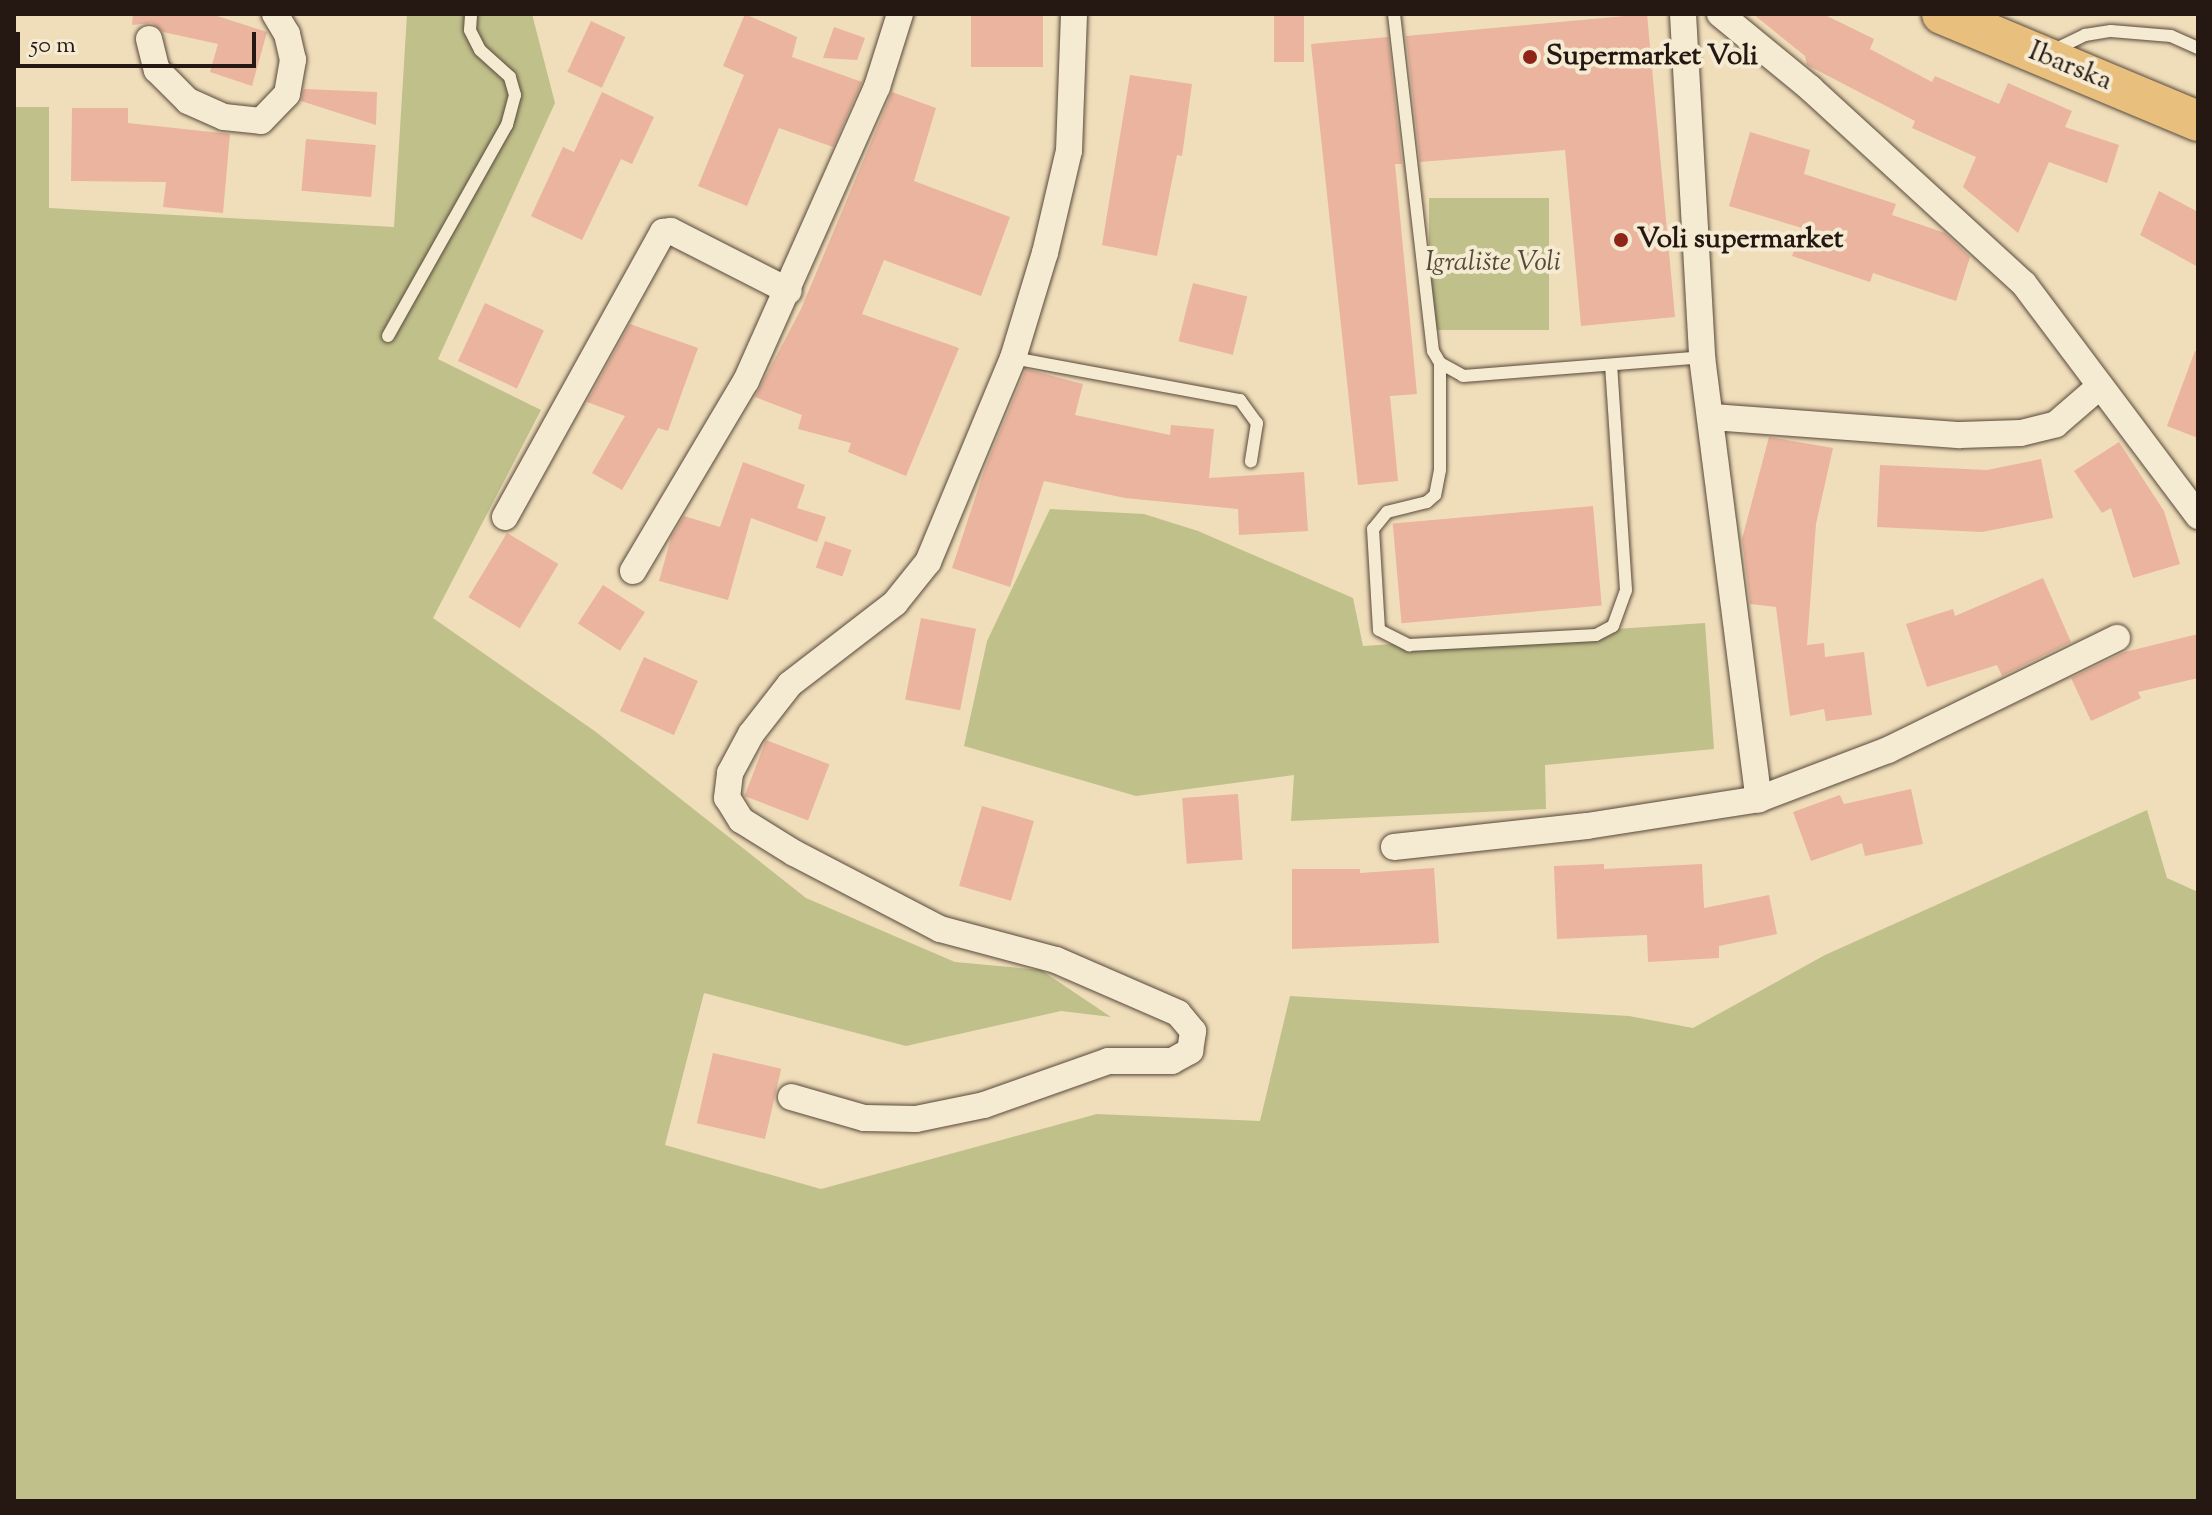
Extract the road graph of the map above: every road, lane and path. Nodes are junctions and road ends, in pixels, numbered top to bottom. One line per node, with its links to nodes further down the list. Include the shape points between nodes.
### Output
1 (275, 14): 9 (street, via 293,60 287,94 261,121 224,117 188,101 157,70)
2 (471, 14): 14 (lane, via 470,30 480,50 510,77 515,95 507,125)
3 (900, 14): 13 (street, via 877,87)
4 (1074, 14): 16 (street, via 1069,151)
5 (1394, 14): 17 (lane, via 1433,351)
6 (1683, 14): 15 (street)
7 (1720, 14): 19 (street, via 1810,88 2024,284)
8 (1942, 14): 11 (main road, Ibarska)
9 (149, 39)
10 (2198, 48): 11 (lane, via 2171,36 2111,31 2085,35)
11 (2043, 56): 12 (main road, Ibarska)
12 (2198, 121)
13 (789, 291): 23 (street, via 671,231 663,232); 24 (street, via 746,381)
14 (388, 336)
15 (1702, 357): 18 (lane); 20 (street)
16 (1013, 358): 21 (lane, via 1240,400 1257,423); 28 (street, via 928,562 895,603 790,684 751,734 730,773 727,798 741,820 794,853 940,929 1056,960 1178,1013 1193,1031 1190,1051 1172,1061 1108,1061 984,1105 916,1119 864,1118)
17 (1440, 363): 18 (lane, via 1463,376); 18 (lane, via 1440,470 1435,495 1387,512 1373,529 1379,630 1409,645 1596,635 1613,626 1626,590)
18 (1611, 365)
19 (2100, 386): 20 (street, via 2056,424 2021,433 1960,435); 22 (street)
20 (1712, 417): 26 (street)
21 (1251, 462)
22 (2198, 516)
23 (505, 517)
24 (633, 571)
25 (2117, 638): 26 (street, via 1888,750)
26 (1759, 799): 27 (street, via 1587,826)
27 (1394, 847)
28 (791, 1097)

